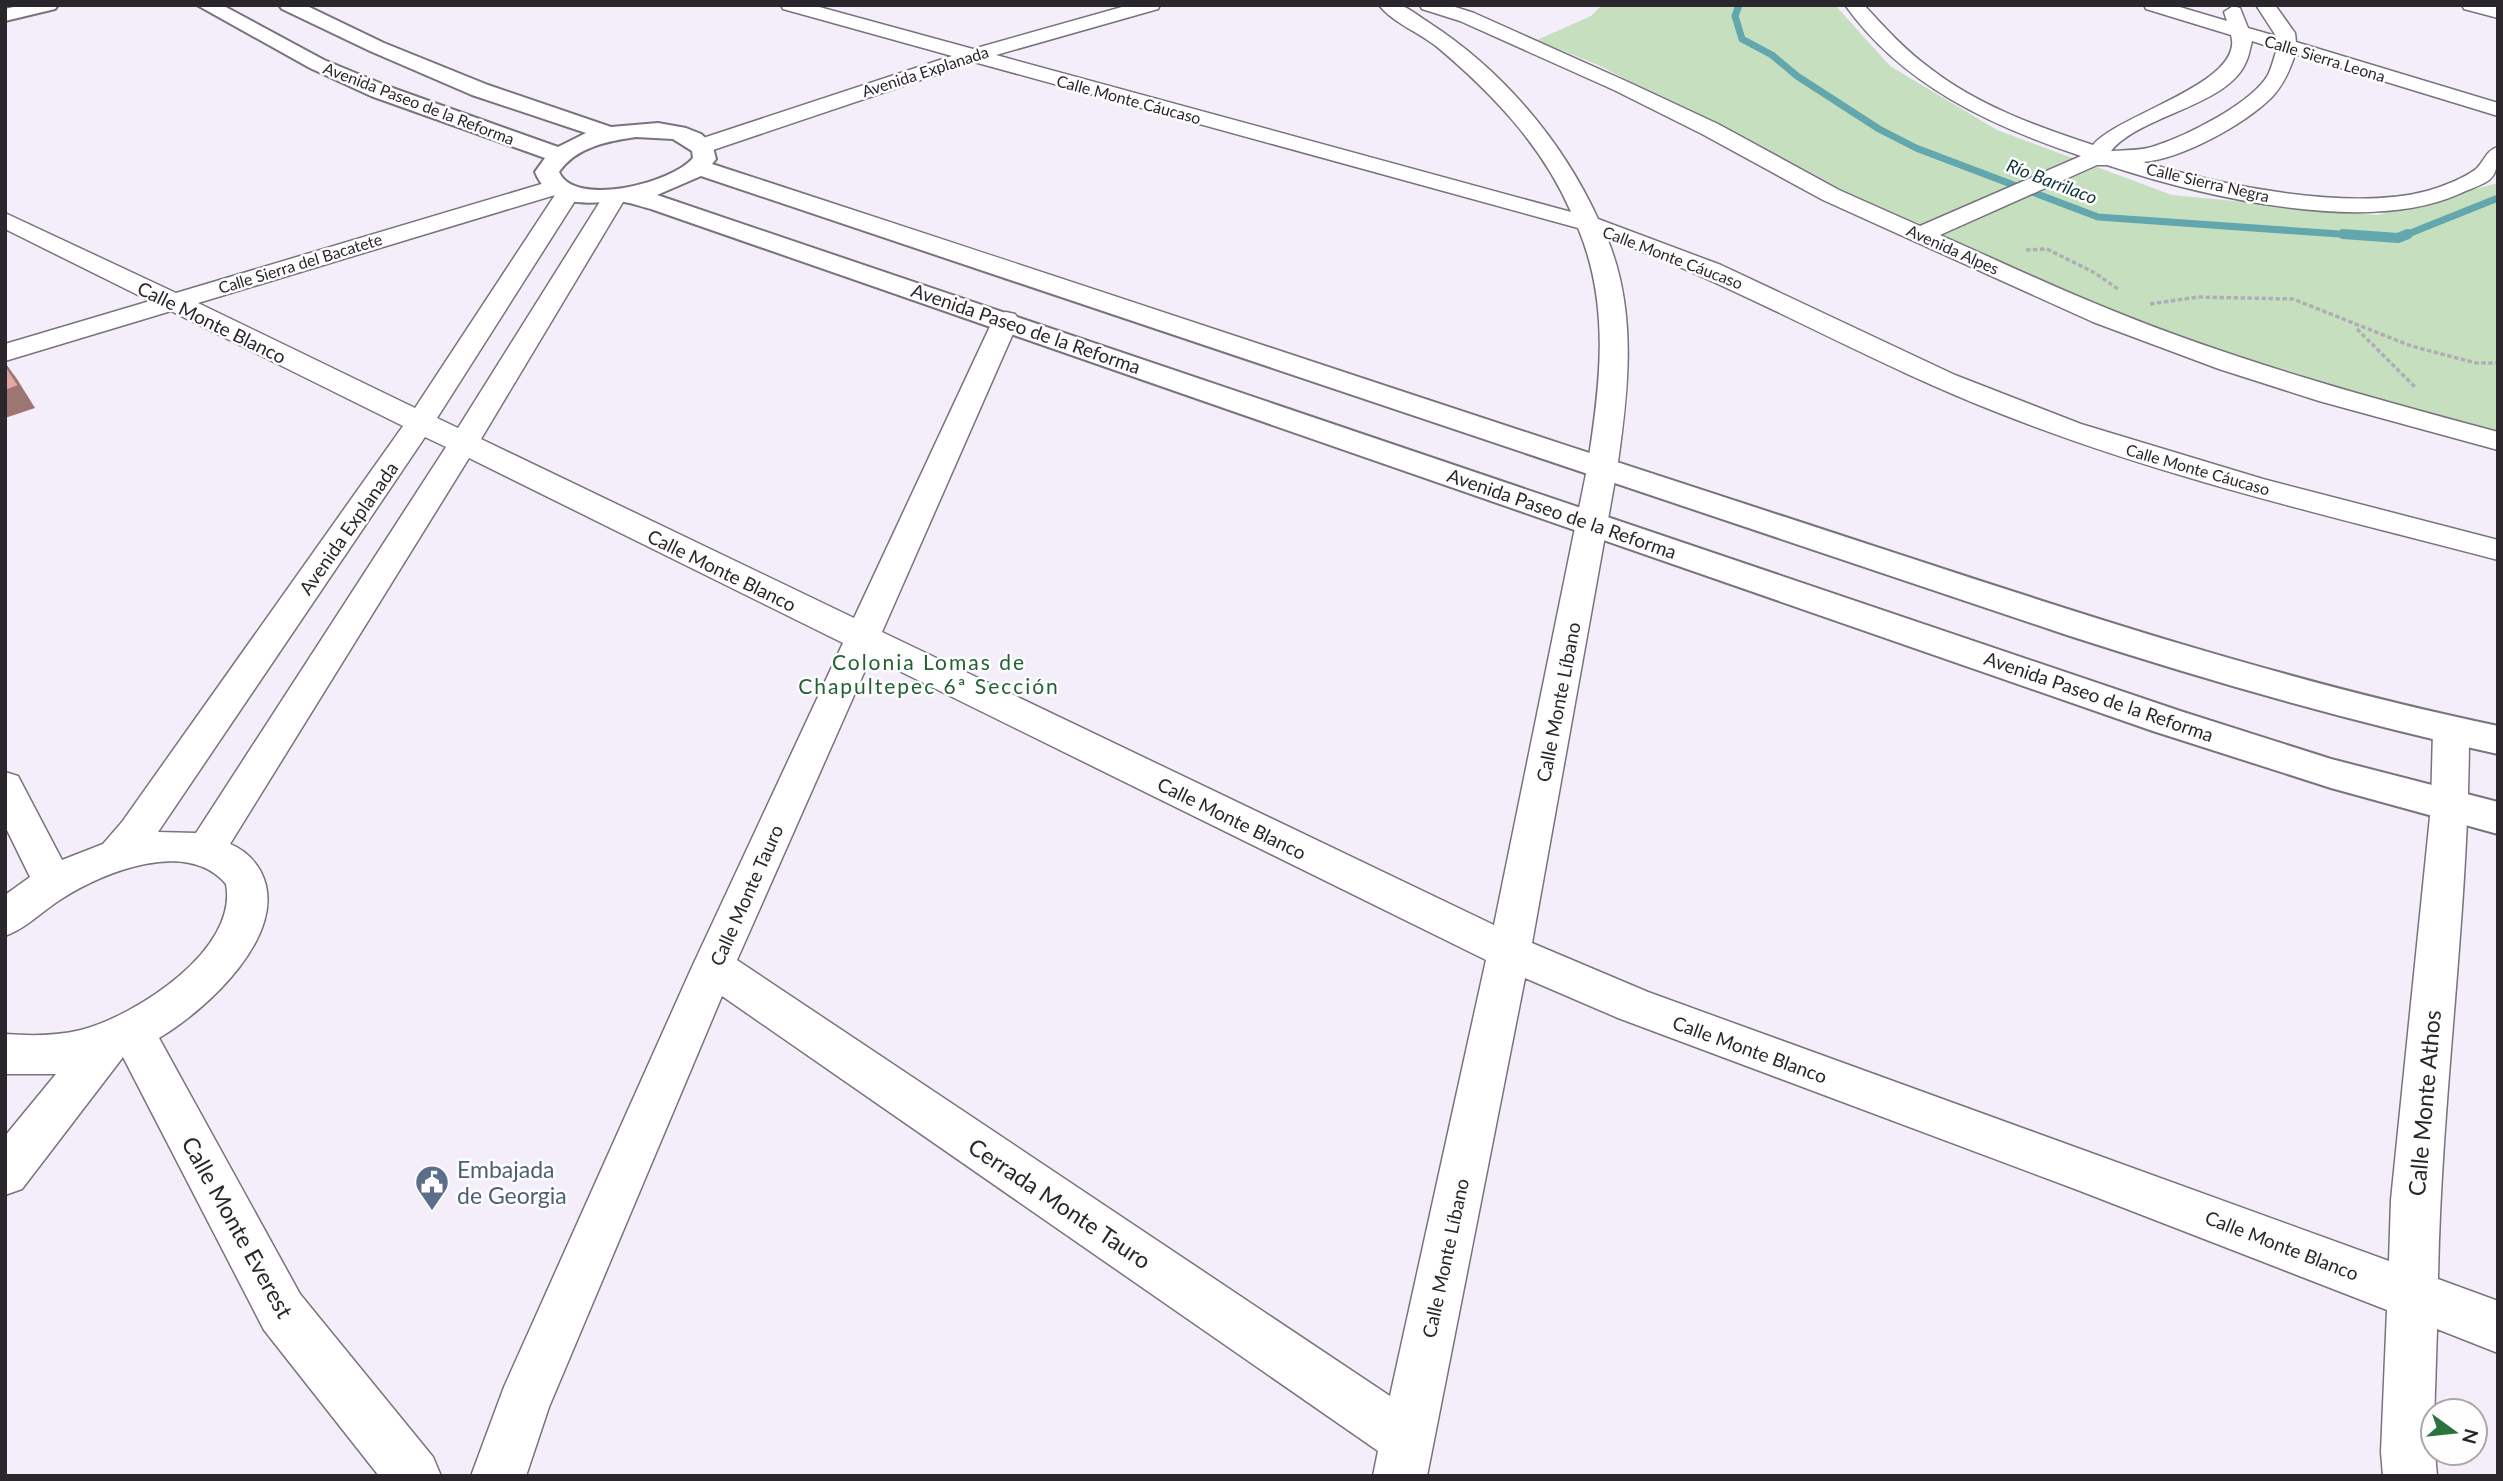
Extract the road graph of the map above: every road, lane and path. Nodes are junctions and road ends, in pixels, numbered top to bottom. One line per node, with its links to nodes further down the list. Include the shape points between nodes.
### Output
1 (48, 5): 15 (main road)
2 (207, 5): 24 (main road, Avenida Paseo de la Reforma, via 317,64 379,91)
3 (289, 5): 22 (main road, Avenida Paseo de la Reforma, via 480,90)
4 (790, 5): 18 (street, Calle Monte Cáucaso)
5 (1107, 5): 18 (street, Avenida Explanada)
6 (1152, 5): 19 (street, Avenida Explanada)
7 (1429, 5): 31 (street, Avenida Alpes, via 1467,17 1621,86 1830,195)
8 (1854, 5): 26 (street, Calle Sierra Negra, via 1906,60 1952,93)
9 (2153, 5): 16 (street, Calle Sierra Leona)
10 (2228, 5): 16 (street)
11 (2265, 5): 17 (street, via 2285,33)
12 (2471, 5): 14 (street)
13 (1398, 7): 30 (street, Calle Monte Líbano, via 1455,52 1524,119 1572,186)
14 (2498, 12)
15 (5, 15)
16 (2240, 32): 17 (street, Calle Sierra Leona); 26 (street, via 2242,49 2234,66 2207,91 2134,123 2111,138)
17 (2287, 48): 20 (street, Calle Sierra Leona); 26 (street, via 2278,75 2245,109 2155,154)
18 (950, 50): 19 (street, Calle Monte Cáucaso); 21 (street, Avenida Explanada)
19 (971, 56): 25 (street, Avenida Explanada); 30 (street, Calle Monte Cáucaso)
20 (2498, 110)
21 (678, 133): 22 (main road); 25 (main road, via 693,138)
22 (610, 134): 24 (main road)
23 (2498, 154): 26 (street, Calle Sierra Negra, via 2484,173 2443,195 2366,205 2241,194)
24 (558, 155): 27 (main road, via 547,172 549,180)
25 (700, 157): 28 (main road, via 682,179); 44 (main road)
26 (2096, 159): 31 (street)
27 (562, 190): 28 (main road); 34 (street, Calle Sierra del Bacatete); 41 (street, Avenida Explanada)
28 (622, 196): 36 (main road, Avenida Paseo de la Reforma); 43 (street)
29 (5, 220): 34 (street, Calle Monte Blanco)
30 (1589, 224): 44 (street, Calle Monte Líbano, via 1612,309 1615,346); 46 (street, Calle Monte Cáucaso, via 1669,251 1943,379 2105,443)
31 (1921, 234): 32 (street, Avenida Alpes)
32 (1980, 261): 33 (path, via 2005,251 2047,249); 42 (street, Avenida Alpes, via 2102,316 2229,363 2329,396)
33 (2120, 290)
34 (171, 302): 38 (street, Calle Sierra del Bacatete); 41 (street, Calle Monte Blanco)
35 (2143, 305): 37 (path, via 2198,297 2293,299)
36 (1006, 320): 45 (main road, Avenida Paseo de la Reforma); 47 (street, Calle Monte Tauro)
37 (2354, 326): 39 (path, via 2460,359); 40 (path)
38 (5, 354)
39 (2498, 363)
40 (2421, 394)
41 (420, 423): 43 (street, Calle Monte Blanco); 54 (street, Avenida Explanada)
42 (2498, 441)
43 (463, 444): 47 (street, Calle Monte Blanco); 53 (street)
44 (1602, 469): 45 (street, Calle Monte Líbano); 48 (main road, via 2280,688)
45 (1591, 524): 51 (main road, Avenida Paseo de la Reforma, via 2243,746); 57 (street, Calle Monte Líbano)
46 (2498, 550)
47 (862, 639): 57 (street, Calle Monte Blanco); 58 (street, Calle Monte Tauro)
48 (2452, 731): 49 (main road); 51 (street, Calle Monte Athos)
49 (2498, 740)
50 (5, 786): 55 (street)
51 (2450, 807): 52 (main road, Avenida Paseo de la Reforma); 62 (street, Calle Monte Athos, via 2415,1200)
52 (2498, 818)
53 (206, 849): 54 (street, via 165,846); 59 (street, via 232,862 246,882 247,909 235,940 211,973 175,1005)
54 (117, 855): 55 (street)
55 (53, 883): 56 (street)
56 (5, 919)
57 (1509, 953): 62 (street, Calle Monte Blanco, via 1633,1005); 64 (street, Calle Monte Líbano)
58 (713, 967): 64 (street, Cerrada Monte Tauro); 66 (street, Calle Monte Tauro, via 523,1406)
59 (120, 1036): 60 (street, via 43,1056); 61 (street); 65 (street, Calle Monte Everest, via 282,1312)
60 (5, 1054)
61 (5, 1173)
62 (2412, 1294): 63 (street, Calle Monte Blanco); 67 (street, Calle Monte Athos)
63 (2498, 1327)
64 (1404, 1458)
65 (414, 1476)
66 (498, 1476)
67 (2410, 1476)

